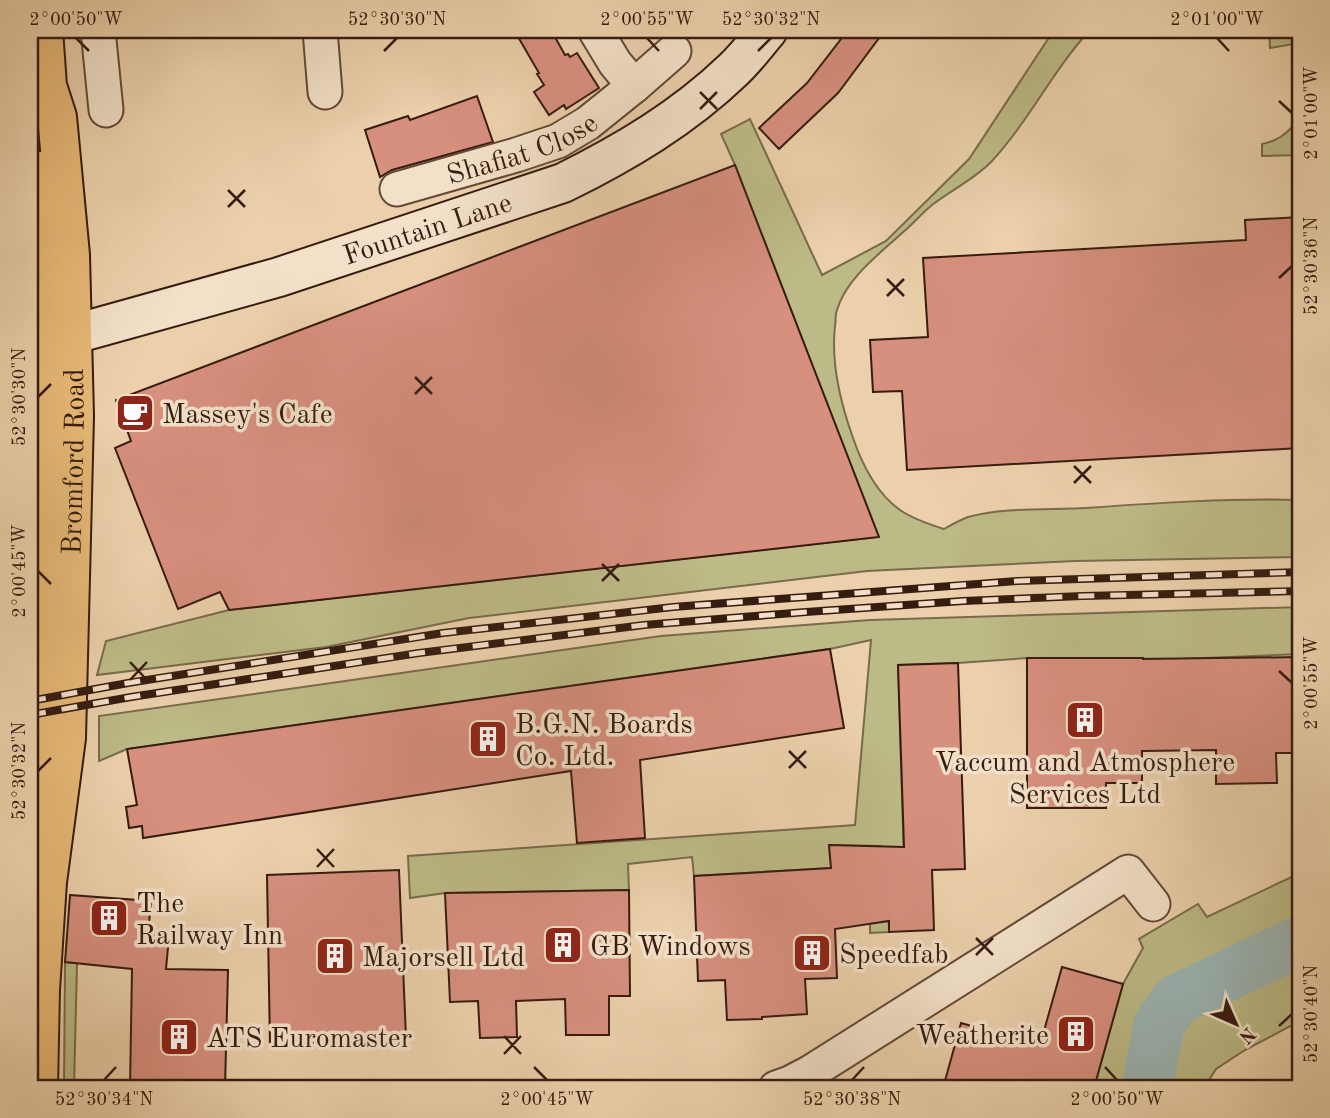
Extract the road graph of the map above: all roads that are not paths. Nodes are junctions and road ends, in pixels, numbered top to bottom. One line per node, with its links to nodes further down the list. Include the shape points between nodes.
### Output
1 (98, 30): 9 (street)
2 (320, 30): 8 (street)
3 (595, 30): 7 (street)
4 (768, 30): 11 (main road, Fountain Lane, via 733,70 663,127 563,183 279,278)
5 (39, 40): 11 (main road, Bromford Road, via 47,86 40,117 40,234)
6 (674, 51): 7 (street, Shafiat Close)
7 (634, 86): 10 (street, Shafiat Close, via 558,141)
8 (325, 92)
9 (106, 110)
10 (397, 189)
11 (57, 339): 12 (main road, Bromford Road, via 74,416); 13 (main road, Bromford Road)
12 (71, 546): 13 (main road, via 58,561 57,613); 15 (main road, Bromford Road, via 66,738)
13 (36, 625): 14 (main road, Bromford Road, via 39,732)
14 (30, 825)
15 (47, 889): 17 (main road, via 33,904); 18 (main road, Bromford Road)
16 (1153, 904): 20 (street, via 1128,872 832,1059)
17 (30, 944)
18 (34, 1036): 19 (main road, Bromford Road)
19 (38, 1088)
20 (776, 1088)

